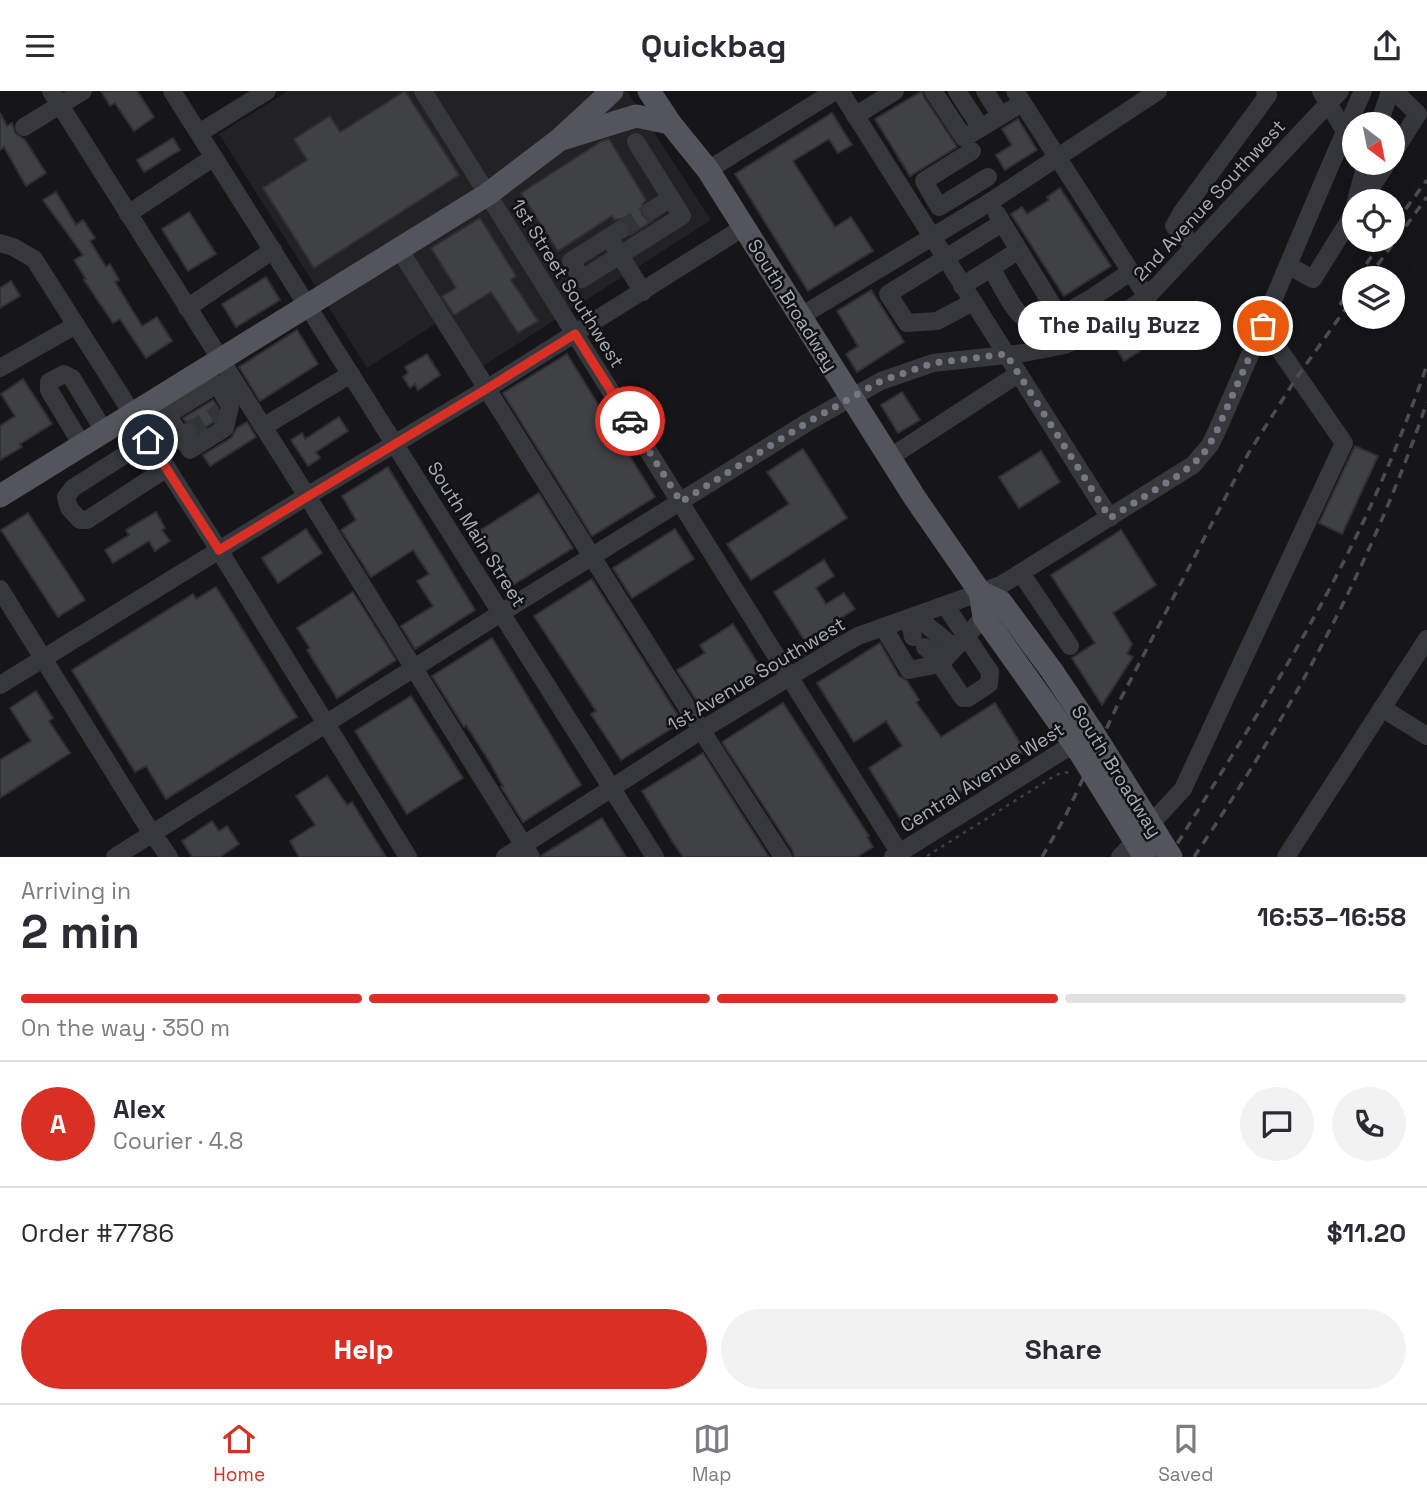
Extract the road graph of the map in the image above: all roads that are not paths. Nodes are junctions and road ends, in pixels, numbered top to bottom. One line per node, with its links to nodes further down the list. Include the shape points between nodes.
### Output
1 (83, 91): 19 (street)
2 (172, 91): 28 (street, South Main Street)
3 (267, 91): 28 (street)
4 (423, 91): 40 (street, 1st Street Southwest)
5 (589, 91): 31 (main road)
6 (612, 91): 31 (main road)
7 (649, 91): 24 (main road, South Broadway)
8 (838, 91): 22 (street); 38 (street)
9 (895, 91): 22 (street)
10 (933, 91): 33 (street)
11 (957, 91): 27 (street)
12 (985, 91): 23 (street)
13 (1158, 91): 36 (street)
14 (1265, 91): 49 (street, via 1268,95 1174,226)
15 (1363, 91): 20 (street, 1st Avenue Southwest)
16 (1392, 91): 21 (street); 29 (street, via 1418,114)
17 (1330, 95): 25 (street); 49 (street, 2nd Avenue Southwest)
18 (1019, 97): 23 (street); 36 (street)
19 (56, 98): 26 (street); 44 (street)
20 (1355, 112)
21 (1384, 112)
22 (855, 116): 48 (street)
23 (1001, 116): 27 (street)
24 (670, 123): 31 (main road, via 636,116); 38 (main road, South Broadway)
25 (1342, 125)
26 (24, 127)
27 (981, 128): 33 (street)
28 (199, 133): 34 (street, South Main Street)
29 (1405, 134)
30 (1342, 136): 35 (street, 1st Avenue Southwest)
31 (559, 140): 40 (main road)
32 (636, 142): 41 (street)
33 (968, 144): 39 (street); 39 (street, via 924,181 939,207)
34 (214, 157): 44 (street); 52 (street, South Main Street)
35 (1335, 158): 37 (street); 56 (street, 1st Avenue Southwest)
36 (1057, 159): 42 (street); 58 (street)
37 (1342, 159)
38 (708, 170): 46 (main road, South Broadway)
39 (988, 177): 42 (street)
40 (488, 194): 51 (main road); 69 (street, 1st Street Southwest)
41 (671, 198): 43 (street); 54 (street, via 682,216)
42 (995, 199): 45 (street); 48 (street)
43 (652, 209)
44 (128, 214): 64 (street)
45 (1002, 223): 53 (street); 55 (street)
46 (744, 227): 60 (street); 65 (main road, South Broadway)
47 (1342, 230): 56 (street, via 1313,279)
48 (931, 237): 55 (street); 65 (street)
49 (1195, 246): 61 (street, 2nd Avenue Southwest)
50 (4, 249): 67 (street, via 34,259)
51 (399, 249): 63 (main road); 76 (street)
52 (273, 250): 63 (street, South Main Street); 64 (street)
53 (1019, 250): 57 (street); 66 (street)
54 (620, 255): 54 (street, via 615,233 571,261 582,279); 60 (street)
55 (945, 259): 59 (street); 62 (street, via 888,294 907,323 937,321)
56 (1289, 267): 68 (street, 1st Avenue Southwest)
57 (991, 268): 59 (street); 66 (street, via 1024,319 1035,322)
58 (1130, 272): 61 (street); 66 (street)
59 (962, 286): 62 (street)
60 (643, 292): 69 (street)
61 (1147, 297): 70 (street, 2nd Avenue Southwest)
62 (973, 302): 71 (street)
63 (308, 304): 73 (main road); 74 (street, South Main Street)
64 (187, 308): 73 (street)
65 (801, 316): 77 (main road, South Broadway)
66 (1060, 317): 70 (street)
67 (76, 325): 72 (street); 79 (street)
68 (1263, 326): 90 (street, 1st Avenue Southwest, via 1202,456); 123 (street, via 1343,443 1183,789)
69 (575, 334): 76 (street); 89 (street, 1st Street Southwest)
70 (1074, 341): 71 (street, 2nd Avenue Southwest)
71 (1006, 354): 75 (street); 77 (street, 2nd Avenue Southwest, via 933,363 881,381)
72 (0, 368)
73 (214, 370): 78 (main road); 80 (street); 82 (street, via 226,409 225,428 190,450)
74 (351, 374): 80 (street); 84 (street, South Main Street)
75 (1018, 374): 86 (street); 90 (street)
76 (488, 388): 84 (street); 92 (street)
77 (851, 398): 86 (main road, South Broadway); 89 (street, 2nd Avenue Southwest)
78 (169, 402): 79 (main road); 82 (street, via 167,415)
79 (132, 414): 81 (main road); 85 (street)
80 (263, 427): 88 (street)
81 (104, 431): 83 (main road); 83 (street, via 72,378 64,374 49,382 49,390)
82 (185, 434): 85 (street)
83 (82, 445): 87 (main road)
84 (396, 445): 88 (street); 97 (street, South Main Street)
85 (157, 454): 85 (street, via 73,488 66,497 69,508 80,520 88,520); 91 (street)
86 (889, 458): 95 (main road, South Broadway)
87 (0, 496)
88 (307, 496): 91 (street); 105 (street)
89 (681, 502): 92 (street, 2nd Avenue Southwest); 106 (street, 1st Street Southwest)
90 (1110, 518): 93 (street, 1st Avenue Southwest)
91 (219, 550): 104 (street); 109 (street)
92 (593, 557): 97 (street, 2nd Avenue Southwest); 110 (street)
93 (1021, 572): 95 (street, 1st Avenue Southwest); 102 (street)
94 (0, 589): 104 (street)
95 (980, 592): 96 (street, 1st Avenue Southwest); 98 (main road, South Broadway); 112 (main road, South Broadway, via 1001,602 1052,671)
96 (945, 605): 100 (street, 1st Avenue Southwest); 103 (street)
97 (502, 613): 105 (street, 2nd Avenue Southwest); 113 (street, South Main Street)
98 (984, 617): 103 (street); 112 (main road, South Broadway)
99 (883, 627): 100 (street, 1st Avenue Southwest); 103 (street, via 909,670); 106 (street, 1st Avenue Southwest)
100 (917, 631): 103 (street); 103 (street, via 925,624)
101 (1427, 639): 108 (street)
102 (1070, 646)
103 (950, 652)
104 (43, 659): 107 (street); 114 (street)
105 (414, 668): 109 (street, 2nd Avenue Southwest); 115 (street)
106 (790, 676): 110 (street, 1st Avenue Southwest); 116 (street, 1st Street Southwest)
107 (0, 685)
108 (1382, 708): 111 (street); 126 (street)
109 (326, 725): 114 (street, 2nd Avenue Southwest); 119 (street)
110 (700, 731): 113 (street, 1st Avenue Southwest); 122 (street)
111 (1427, 737)
112 (1082, 742): 116 (street, Central Avenue West); 124 (main road, South Broadway, bridge); 125 (main road, South Broadway, bridge)
113 (612, 789): 115 (street, 1st Avenue Southwest); 121 (street, South Main Street)
114 (154, 833): 117 (street, 2nd Avenue Southwest); 118 (street)
115 (527, 851): 120 (street, 1st Avenue Southwest)
116 (898, 856)
117 (115, 857)
118 (169, 857)
119 (408, 857)
120 (505, 857)
121 (655, 857)
122 (783, 857)
123 (1120, 857)
124 (1145, 857)
125 (1171, 857)
126 (1286, 857)

